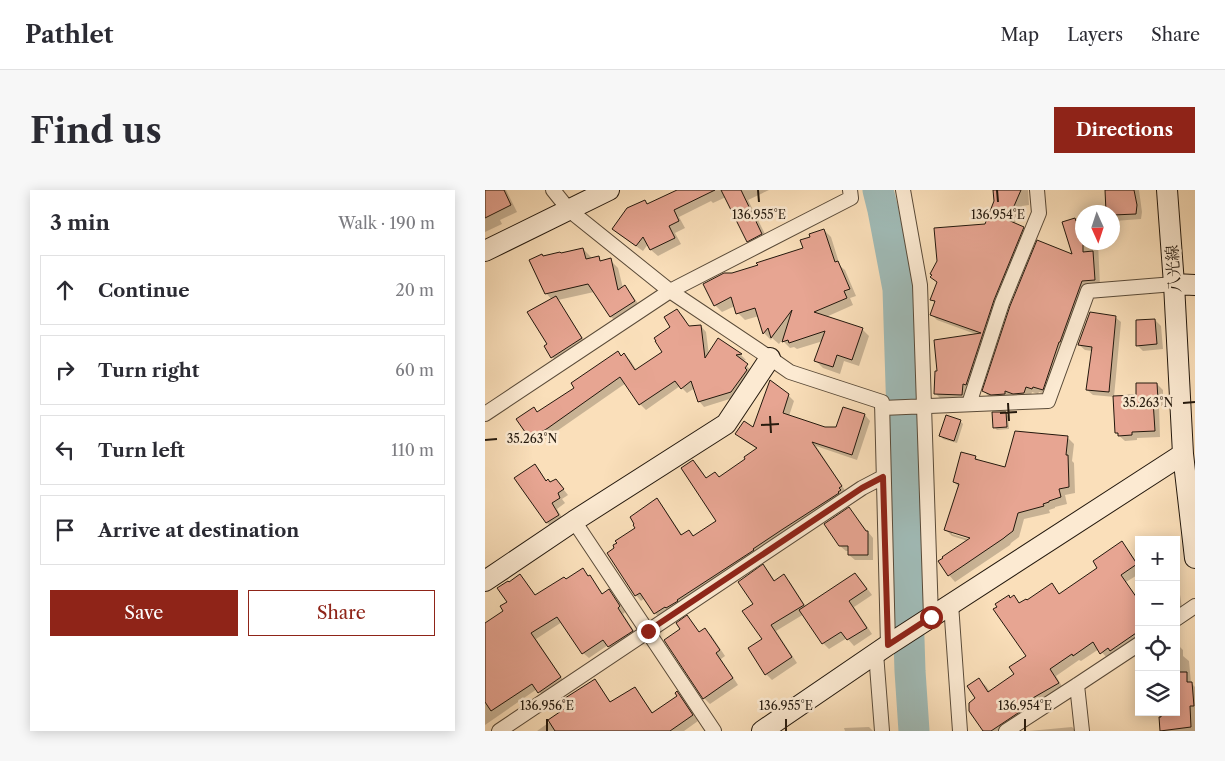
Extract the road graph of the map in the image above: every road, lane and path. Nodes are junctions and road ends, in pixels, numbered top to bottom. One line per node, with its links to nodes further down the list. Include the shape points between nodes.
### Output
1 (553, 190): 7 (street)
2 (609, 190): 7 (street)
3 (850, 190): 11 (street, via 851,198)
4 (903, 190): 15 (street, via 920,285)
5 (1037, 190): 14 (street, via 1039,213 1002,303)
6 (1167, 190): 9 (street, 八光線)
7 (569, 210): 8 (street); 11 (street)
8 (485, 251)
9 (1174, 284): 10 (street); 13 (street, 八光線); 14 (street, via 1088,291 1048,401)
10 (1195, 285)
11 (670, 291): 12 (street); 17 (street)
12 (770, 358): 16 (street, via 790,372 882,402); 20 (street, via 726,424)
13 (1187, 398): 18 (street, 八光線)
14 (969, 404): 15 (street)
15 (920, 407): 16 (street); 26 (street)
16 (886, 408): 19 (street)
17 (485, 414)
18 (1183, 454): 21 (street, 八光線); 23 (street)
19 (883, 477): 27 (street); 29 (street)
20 (574, 522): 22 (street); 27 (street)
21 (1195, 552)
22 (485, 581)
23 (951, 604): 26 (street); 35 (street)
24 (1195, 606): 25 (street)
25 (1180, 616)
26 (931, 617): 29 (street)
27 (648, 631): 31 (street); 32 (street)
28 (1135, 647): 30 (street)
29 (882, 649): 33 (street); 34 (street)
30 (1077, 685): 36 (street); 37 (street)
31 (499, 731)
32 (714, 731)
33 (762, 731)
34 (882, 731)
35 (960, 731)
36 (1006, 731)
37 (1082, 731)

